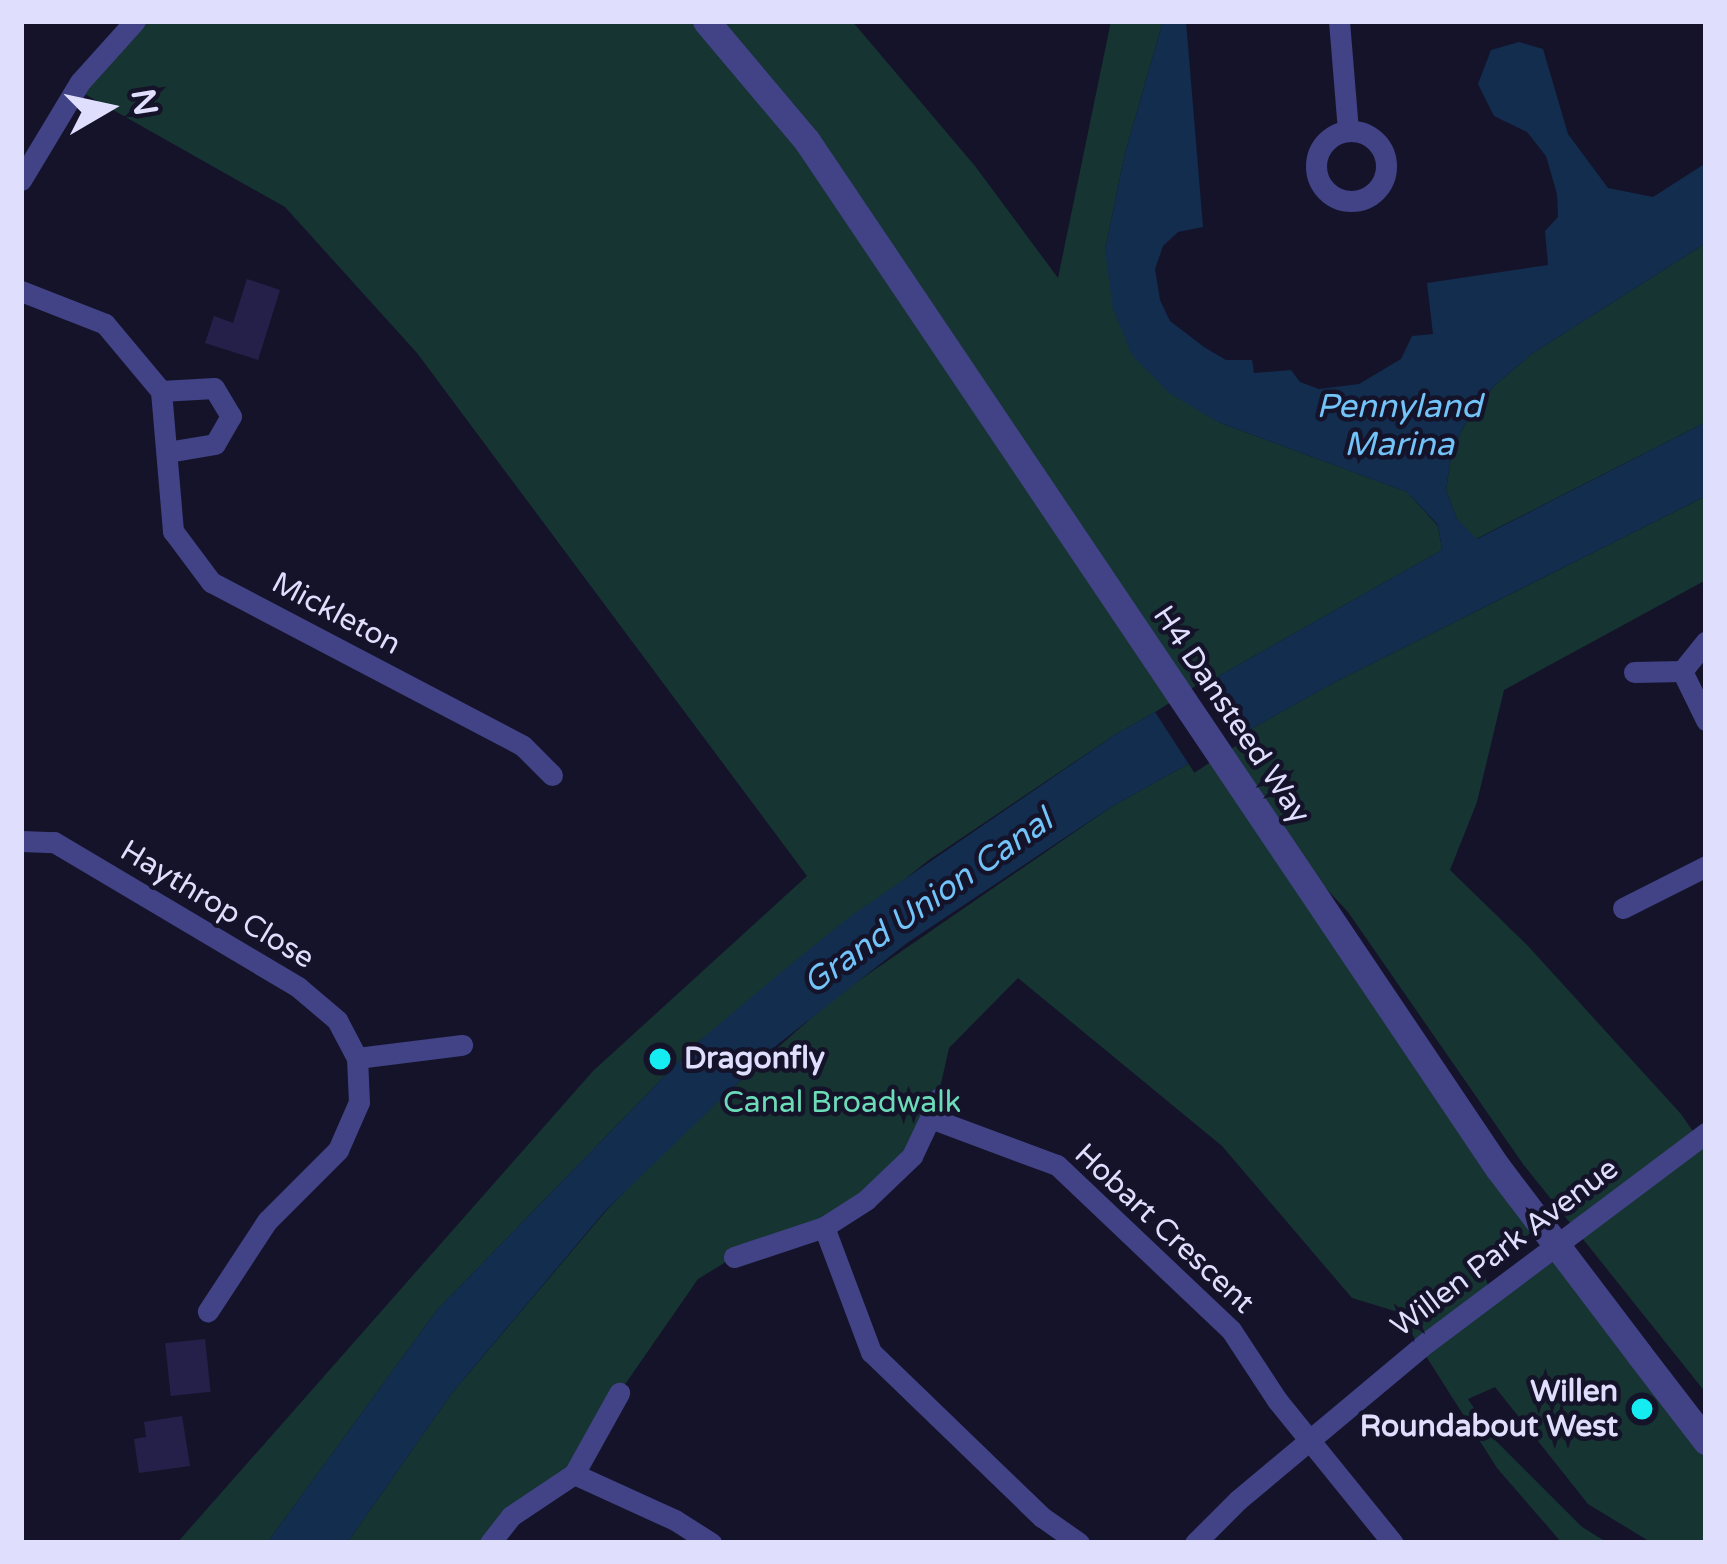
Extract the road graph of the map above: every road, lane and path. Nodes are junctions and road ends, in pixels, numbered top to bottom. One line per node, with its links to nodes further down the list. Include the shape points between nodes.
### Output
1 (135, 21): 5 (street, via 80,82)
2 (706, 21): 25 (street, H4 Dansteed Way, bridge, via 807,141 1498,1168)
3 (1339, 21): 4 (street)
4 (1348, 130)
5 (21, 180)
6 (21, 291): 7 (street, via 105,324)
7 (161, 391): 8 (street, Mickleton); 8 (street, via 214,388 231,416 215,445)
8 (167, 452): 13 (street, Mickleton, via 173,531 211,582 523,746)
9 (1706, 640): 11 (street)
10 (1634, 671): 11 (street)
11 (1682, 671): 12 (street)
12 (1706, 720)
13 (551, 775)
14 (21, 841): 18 (street, Haythrop Close, via 54,842 298,987 337,1020)
15 (1706, 866): 16 (street)
16 (1623, 908)
17 (462, 1045): 18 (street)
18 (357, 1058): 22 (street, via 359,1102 338,1150 267,1221)
19 (1698, 1139): 24 (street, Willen Park Avenue)
20 (824, 1227): 21 (street, Hobart Crescent); 24 (street, Hobart Crescent, via 912,1156 936,1108 1057,1165 1231,1330); 29 (street, via 871,1352)
21 (734, 1257)
22 (208, 1311)
23 (619, 1394): 26 (street)
24 (1310, 1440): 30 (street, Willen Park Avenue); 31 (street, Hobart Crescent)
25 (1706, 1441)
26 (574, 1474): 27 (street, via 512,1516); 28 (street)
27 (490, 1543)
28 (711, 1543)
29 (1079, 1543)
30 (1195, 1543)
31 (1393, 1543)

